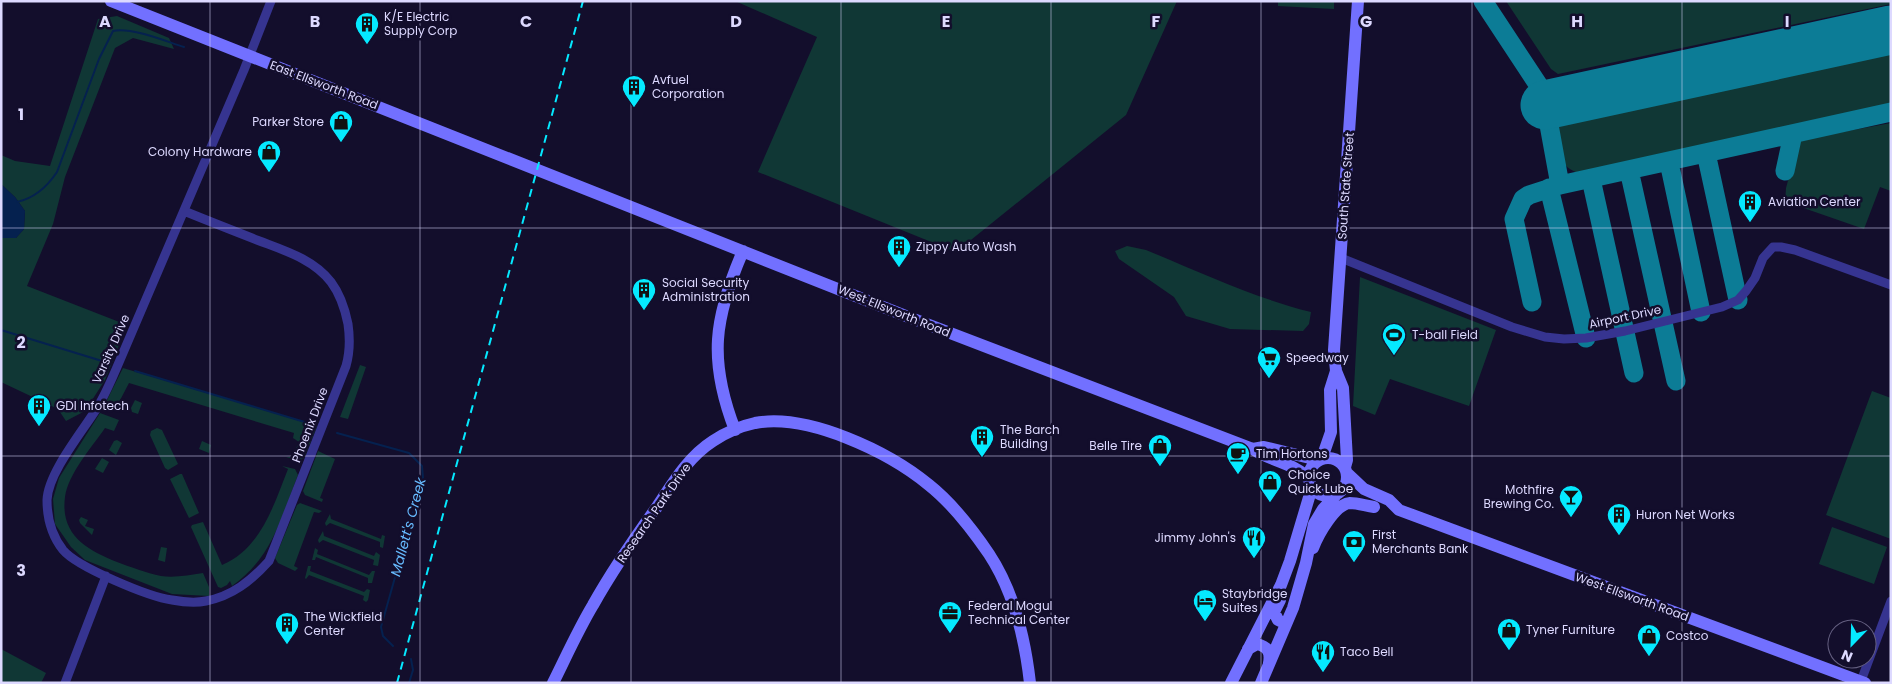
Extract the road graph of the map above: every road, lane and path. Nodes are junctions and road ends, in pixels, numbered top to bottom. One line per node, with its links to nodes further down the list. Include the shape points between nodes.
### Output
1 (111, 1): 4 (main road, East Ellsworth Road)
2 (272, 1): 4 (street, Varsity Drive)
3 (1358, 1): 8 (main road, South State Street)
4 (250, 57): 5 (main road, East Ellsworth Road); 6 (street, Varsity Drive)
5 (536, 170): 7 (main road, West Ellsworth Road)
6 (184, 211): 22 (street, Varsity Drive, via 102,400 58,468 47,498 54,534 64,551 82,565); 22 (street, Phoenix Drive, via 290,253 323,273 332,282 346,312 350,353 274,552 255,576 232,592 204,602 171,600)
7 (744, 251): 11 (main road, via 726,294 717,357 722,390); 12 (main road, West Ellsworth Road)
8 (1341, 258): 9 (street, Airport Drive, via 1512,327 1564,339 1625,331 1722,307 1738,300 1773,247 1795,250); 10 (main road, South State Street, via 1334,350)
9 (1891, 285)
10 (1336, 371): 13 (main road, South State Street, via 1330,390 1331,432); 14 (main road, South State Street, via 1343,388)
11 (735, 430): 30 (main road, Research Park Drive, via 703,448 678,476 593,604); 31 (main road, Research Park Drive, via 755,423 777,422 819,429 882,454 930,486 972,531 1002,579 1020,624)
12 (1253, 449): 13 (main road, West Ellsworth Road, via 1264,447); 15 (main road, West Ellsworth Road, via 1292,466)
13 (1320, 459): 14 (main road, via 1334,458); 15 (main road, via 1311,468)
14 (1346, 470): 16 (main road, via 1347,482); 18 (main road, West Ellsworth Road, via 1364,489 1389,500)
15 (1309, 481): 16 (main road, via 1320,495); 19 (main road, via 1310,494)
16 (1338, 494): 17 (main road, West Ellsworth Road); 20 (main road, via 1317,516)
17 (1374, 507): 18 (main road, West Ellsworth Road, via 1386,511); 20 (main road, via 1350,503 1340,507 1322,530)
18 (1399, 510): 28 (main road, West Ellsworth Road)
19 (1295, 544): 21 (main road); 23 (main road, via 1304,548 1296,577)
20 (1304, 568): 23 (main road)
21 (1286, 572): 25 (main road, via 1287,585 1274,612 1278,620); 26 (main road)
22 (106, 576): 29 (street)
23 (1298, 589): 25 (main road)
24 (1891, 601): 28 (street)
25 (1286, 624): 27 (main road)
26 (1248, 649): 27 (main road, via 1257,644 1266,647 1270,652); 32 (main road)
27 (1268, 666): 33 (main road)
28 (1862, 682)
29 (65, 683)
30 (554, 683)
31 (1030, 683)
32 (1231, 683)
33 (1261, 683)

